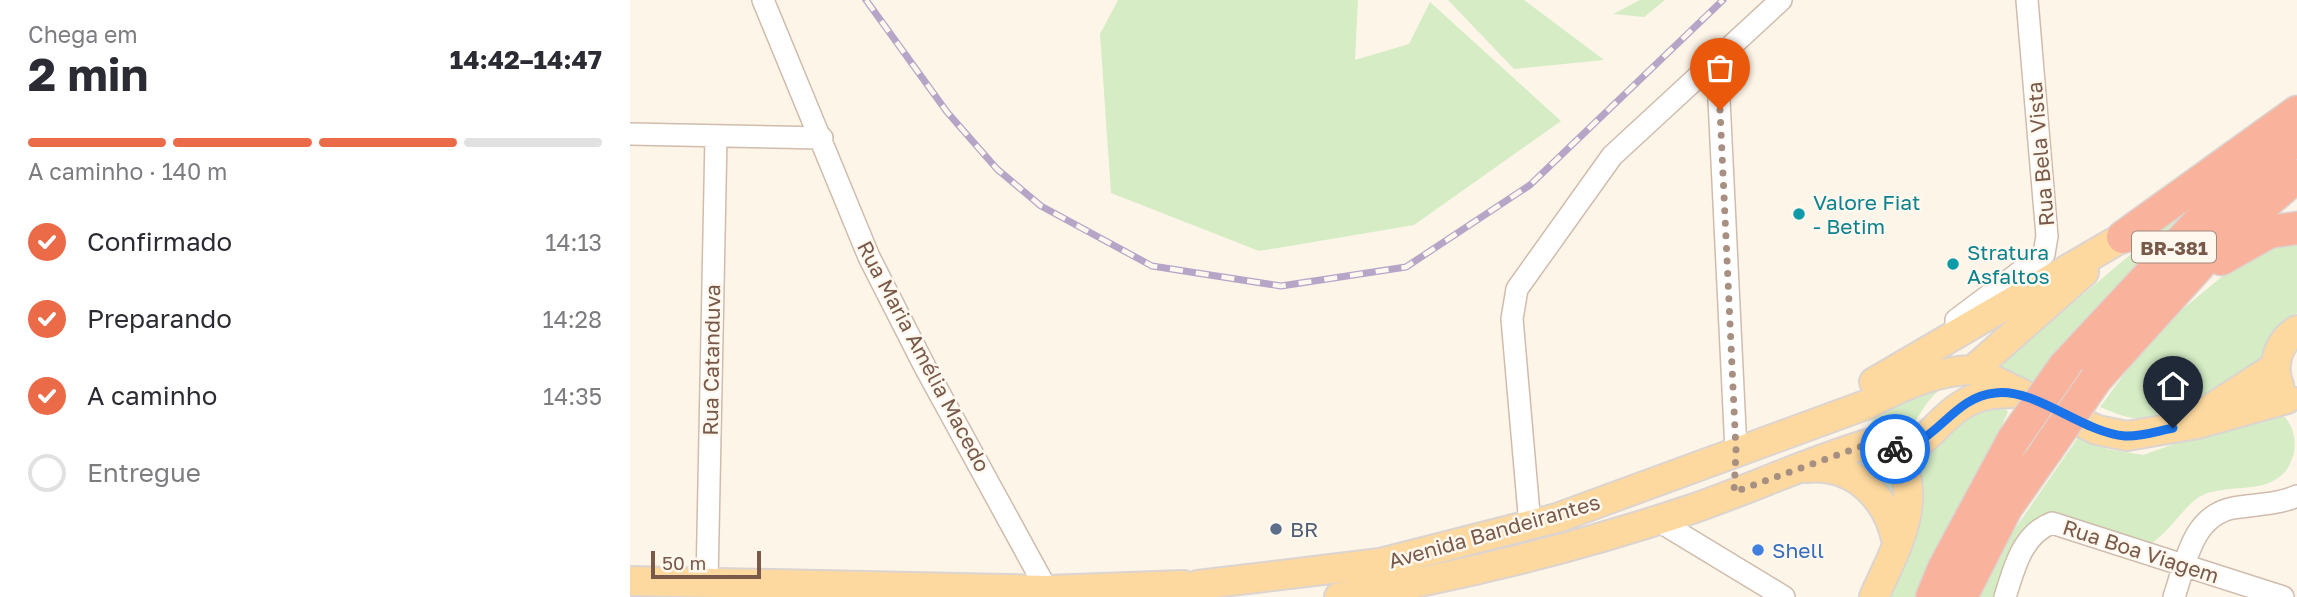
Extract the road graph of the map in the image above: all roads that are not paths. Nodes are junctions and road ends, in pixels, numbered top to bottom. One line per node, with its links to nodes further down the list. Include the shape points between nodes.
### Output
1 (763, 0): 8 (street, Rua Maria Amélia Macedo)
2 (1782, 0): 4 (street)
3 (2027, 0): 15 (street, Rua Bela Vista, via 2048,236 2044,254)
4 (1717, 58): 23 (street); 28 (street, via 1612,156 1517,289 1511,319)
5 (2297, 112): 12 (highway)
6 (630, 134): 7 (street)
7 (716, 136): 8 (street); 32 (street, Rua Catanduva)
8 (822, 138): 33 (street, Rua Maria Amélia Macedo, via 869,257)
9 (2297, 138): 38 (highway, BR-381, bridge, via 2198,223 2063,368 2013,440)
10 (2297, 176): 13 (highway, BR-381, via 2221,241)
11 (2297, 228): 13 (highway, BR-381, via 2269,232 2234,250)
12 (2123, 237): 15 (main road); 17 (main road)
13 (2168, 296): 39 (highway, BR-381, bridge, via 2096,379 2006,508)
14 (2297, 330): 16 (main road, via 2284,342)
15 (1903, 367): 23 (main road)
16 (2275, 367): 19 (main road); 21 (main road)
17 (1973, 370): 18 (main road); 20 (main road, Avenida Bandeirantes, via 1935,376)
18 (2015, 393): 21 (main road, via 2096,430 2127,436); 22 (main road, Avenida Bandeirantes, via 1973,399 1923,441)
19 (2292, 402): 21 (main road)
20 (1868, 404): 22 (main road, via 1862,426); 23 (main road, Avenida Bandeirantes)
21 (2173, 428)
22 (1885, 446): 24 (main road, Avenida Bandeirantes); 29 (main road, via 1907,470 1910,487)
23 (1736, 451): 25 (main road); 28 (main road, Avenida Bandeirantes)
24 (1796, 469): 25 (main road, Avenida Bandeirantes); 29 (main road, via 1832,469 1864,484 1887,510)
25 (1734, 492): 27 (main road, Avenida Bandeirantes)
26 (2297, 496): 30 (street, via 2278,504 2216,513 2203,524)
27 (1657, 520): 35 (main road, Avenida Bandeirantes, via 1504,564); 36 (street)
28 (1530, 525): 34 (main road, Avenida Bandeirantes, via 1380,563)
29 (1897, 544): 37 (main road)
30 (2185, 564): 40 (street, Rua Boa Viagem, via 2052,523 2039,527 2027,540); 41 (street); 42 (street, Rua Boa Viagem)
31 (630, 581): 32 (main road, Avenida Bandeirantes)
32 (707, 583): 33 (main road, Avenida Bandeirantes)
33 (1047, 590): 34 (main road, Avenida Bandeirantes)
34 (1191, 591)
35 (1339, 597)
36 (1784, 597)
37 (1874, 597)
38 (1932, 597)
39 (1961, 597)
40 (2005, 597)
41 (2174, 597)
42 (2283, 597)

